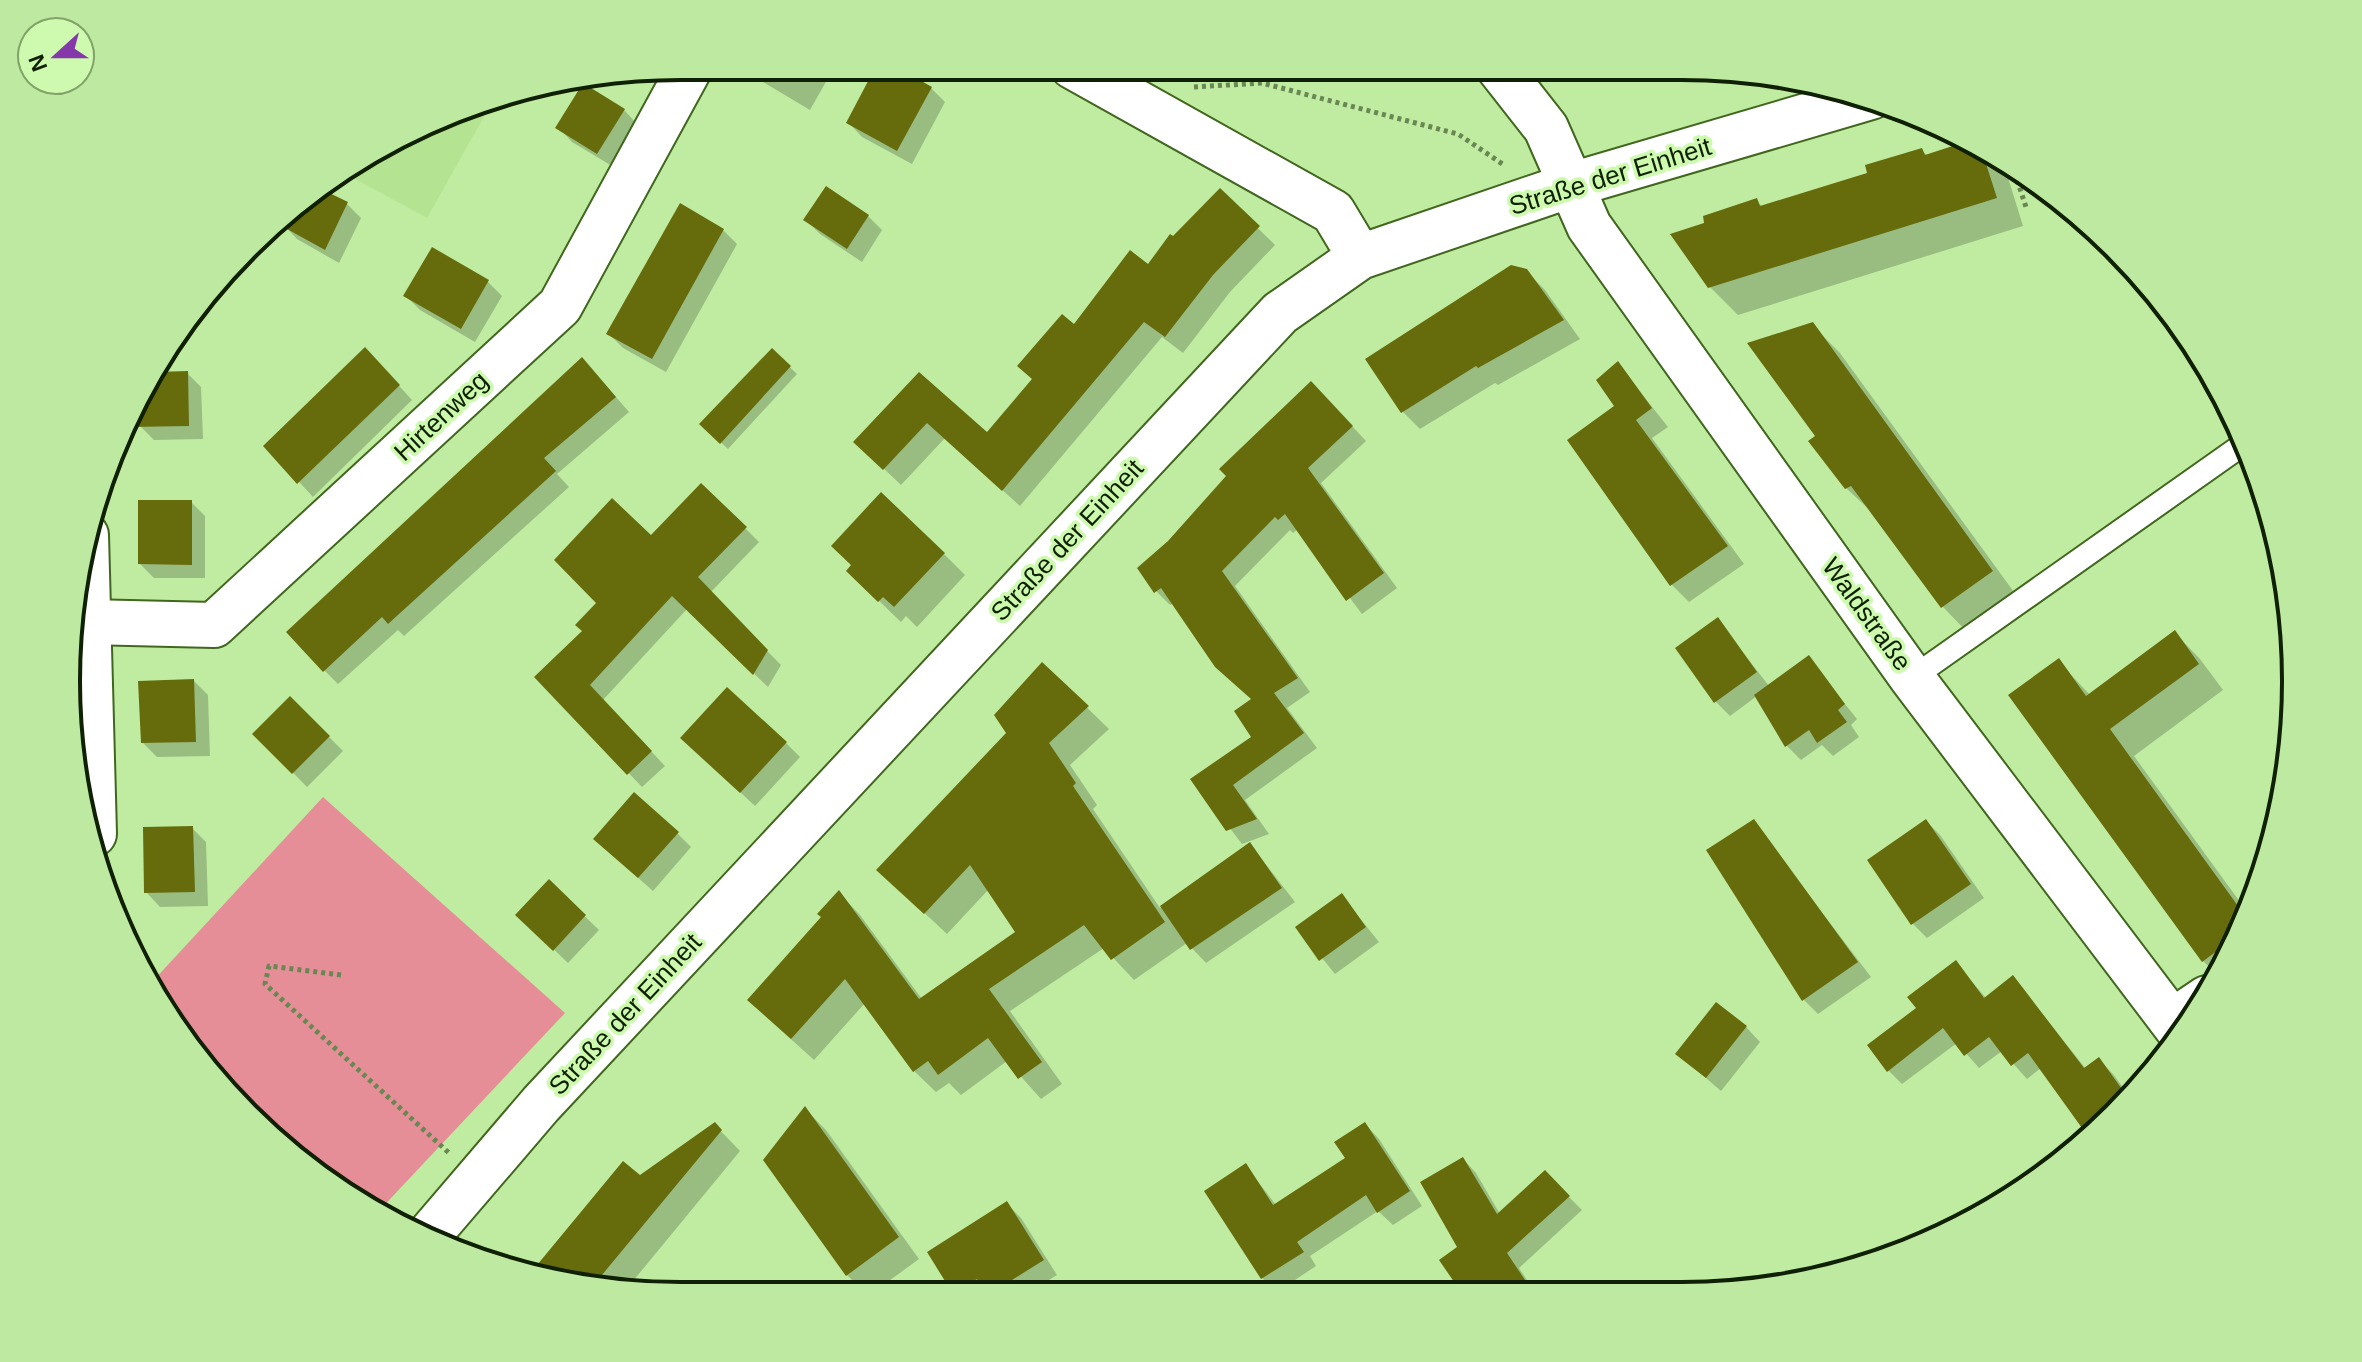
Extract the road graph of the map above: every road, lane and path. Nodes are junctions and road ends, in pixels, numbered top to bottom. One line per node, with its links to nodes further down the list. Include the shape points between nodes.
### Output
1 (683, 80): 13 (street, Hirtenweg, via 560,306 214,625)
2 (1097, 80): 5 (street)
3 (1508, 80): 8 (street, Waldstraße, via 1546,128)
4 (1848, 104): 8 (street, Straße der Einheit)
5 (1154, 112): 6 (path, via 1167,88 1262,83 1458,134); 10 (street, via 1333,212)
6 (1505, 165)
7 (2018, 183): 9 (path)
8 (1571, 185): 10 (street, Straße der Einheit); 14 (street, Waldstraße, via 1589,226)
9 (2026, 207)
10 (1360, 257): 18 (street, Straße der Einheit, via 1280,313)
11 (2235, 450): 14 (lane)
12 (87, 594): 13 (street)
13 (87, 622): 15 (street)
14 (1912, 678): 17 (street, Waldstraße)
15 (93, 803)
16 (341, 975): 18 (path, via 269,966 265,984)
17 (2183, 1012)
18 (477, 1178): 19 (street, Straße der Einheit)
19 (434, 1229)

